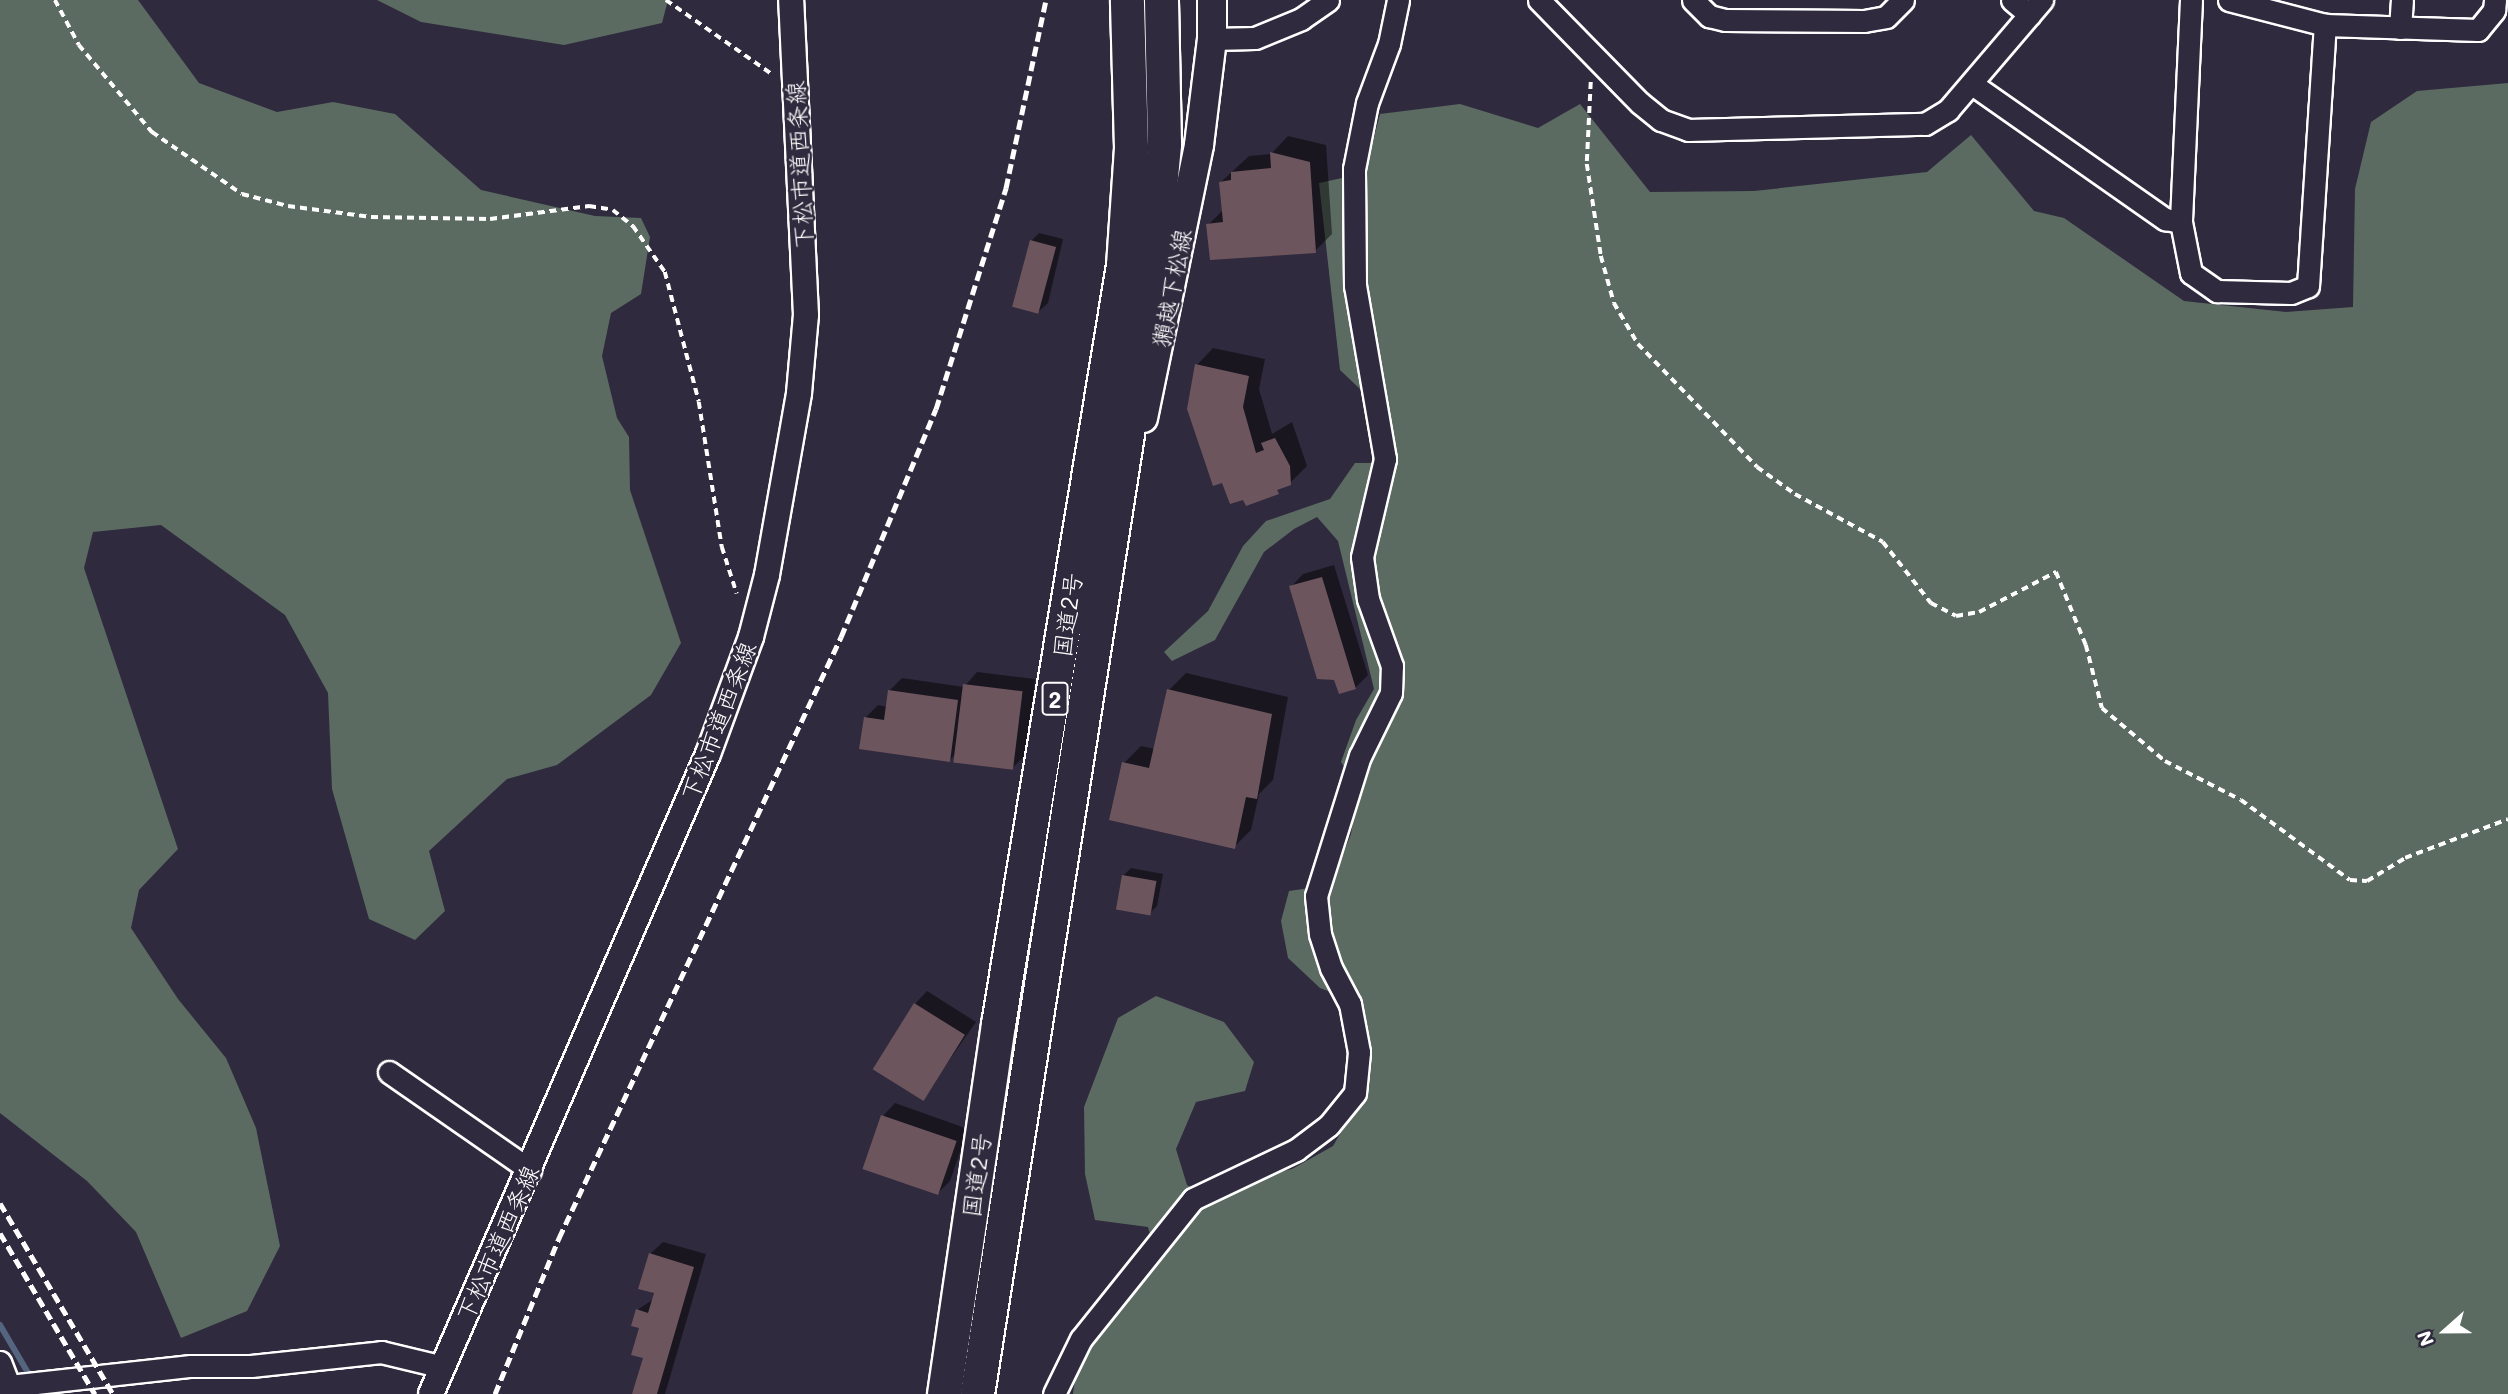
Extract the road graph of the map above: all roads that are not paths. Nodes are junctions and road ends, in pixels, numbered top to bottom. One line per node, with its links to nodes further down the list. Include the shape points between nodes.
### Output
1 (791, 0): 23 (street, 下松市道西条線, via 806,315 799,393 768,575 751,637 708,754)
2 (1127, 0): 28 (highway, 国道2号 / 2, via 1131,147 1122,265 998,1024)
3 (1161, 0): 21 (highway, 国道2号 / 2, via 1164,144 1152,274)
4 (1212, 0): 18 (main road, 獺越下松線)
5 (1328, 0): 18 (street, via 1300,19 1255,38)
6 (1398, 0): 30 (street, via 1389,44 1367,103 1354,169 1355,286 1385,459 1362,557 1368,599 1392,666 1391,692 1360,756 1316,896 1331,968 1350,1004 1359,1052 1354,1093 1329,1125 1296,1150 1193,1199 1081,1339)
7 (1539, 0): 19 (street, via 1661,120 1688,130 1925,124 1948,110)
8 (1693, 0): 9 (street, via 1709,16 1725,20 1864,21 1886,17)
9 (1903, 0)
10 (2012, 0): 15 (street)
11 (2191, 0): 20 (street)
12 (2229, 0): 16 (street)
13 (2402, 0): 17 (street)
14 (2495, 0): 17 (street, via 2494,10 2478,30)
15 (2036, 8): 19 (street)
16 (2325, 25): 17 (street); 20 (street, via 2308,286 2291,293 2217,291 2191,273)
17 (2400, 28)
18 (1212, 39): 21 (main road, 獺越下松線, via 1183,233)
19 (1972, 84): 20 (street, via 2165,219)
20 (2181, 222)
21 (1106, 571): 29 (highway, 国道2号 / 2)
22 (389, 1072): 23 (street)
23 (530, 1170): 25 (street, 下松市道西条線)
24 (0, 1362): 26 (street)
25 (443, 1367): 26 (street, via 382,1352 251,1366 191,1366); 27 (street, 下松市道西条線)
26 (5, 1387)
27 (431, 1394)
28 (944, 1394)
29 (976, 1394)
30 (1054, 1394)

